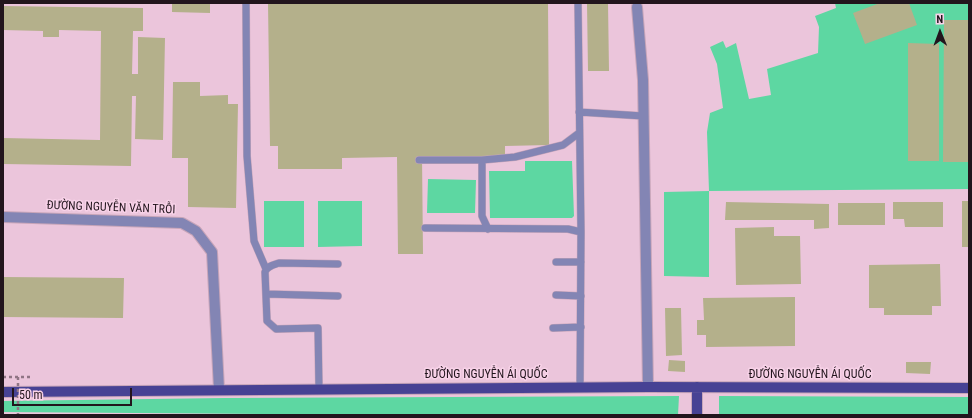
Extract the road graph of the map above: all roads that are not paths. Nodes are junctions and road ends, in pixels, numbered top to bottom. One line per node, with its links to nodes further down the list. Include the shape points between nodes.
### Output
1 (246, 3): 16 (lane, via 247,156 254,241)
2 (578, 3): 4 (lane)
3 (637, 7): 5 (street)
4 (579, 112): 5 (lane); 6 (lane)
5 (643, 116): 24 (street)
6 (579, 133): 8 (lane, via 563,145 515,157); 12 (lane)
7 (419, 160): 8 (lane)
8 (482, 160): 11 (lane, via 482,216)
9 (3, 217): 27 (street, ĐƯỜNG NGUYỄN VĂN TRỖI, via 182,223 196,231 212,252)
10 (425, 228): 11 (lane)
11 (488, 229): 12 (lane, via 568,229)
12 (581, 232): 14 (lane)
13 (556, 262): 14 (lane)
14 (581, 262): 20 (lane)
15 (338, 264): 16 (lane, via 279,263)
16 (266, 269): 17 (lane)
17 (266, 294): 19 (lane); 28 (lane, via 266,321 276,329 318,328)
18 (556, 295): 20 (lane)
19 (338, 296)
20 (581, 296): 21 (lane)
21 (581, 327): 22 (lane); 23 (lane)
22 (553, 328)
23 (580, 387): 24 (main road, ĐƯỜNG NGUYỄN ÁI QUỐC); 28 (main road, ĐƯỜNG NGUYỄN ÁI QUỐC)
24 (648, 387): 25 (main road, ĐƯỜNG NGUYỄN ÁI QUỐC)
25 (697, 387): 26 (main road, ĐƯỜNG NGUYỄN ÁI QUỐC); 30 (main road)
26 (969, 388)
27 (219, 389): 28 (main road, ĐƯỜNG NGUYỄN ÁI QUỐC); 29 (main road, ĐƯỜNG NGUYỄN ÁI QUỐC)
28 (319, 389)
29 (3, 392)
30 (697, 415)

